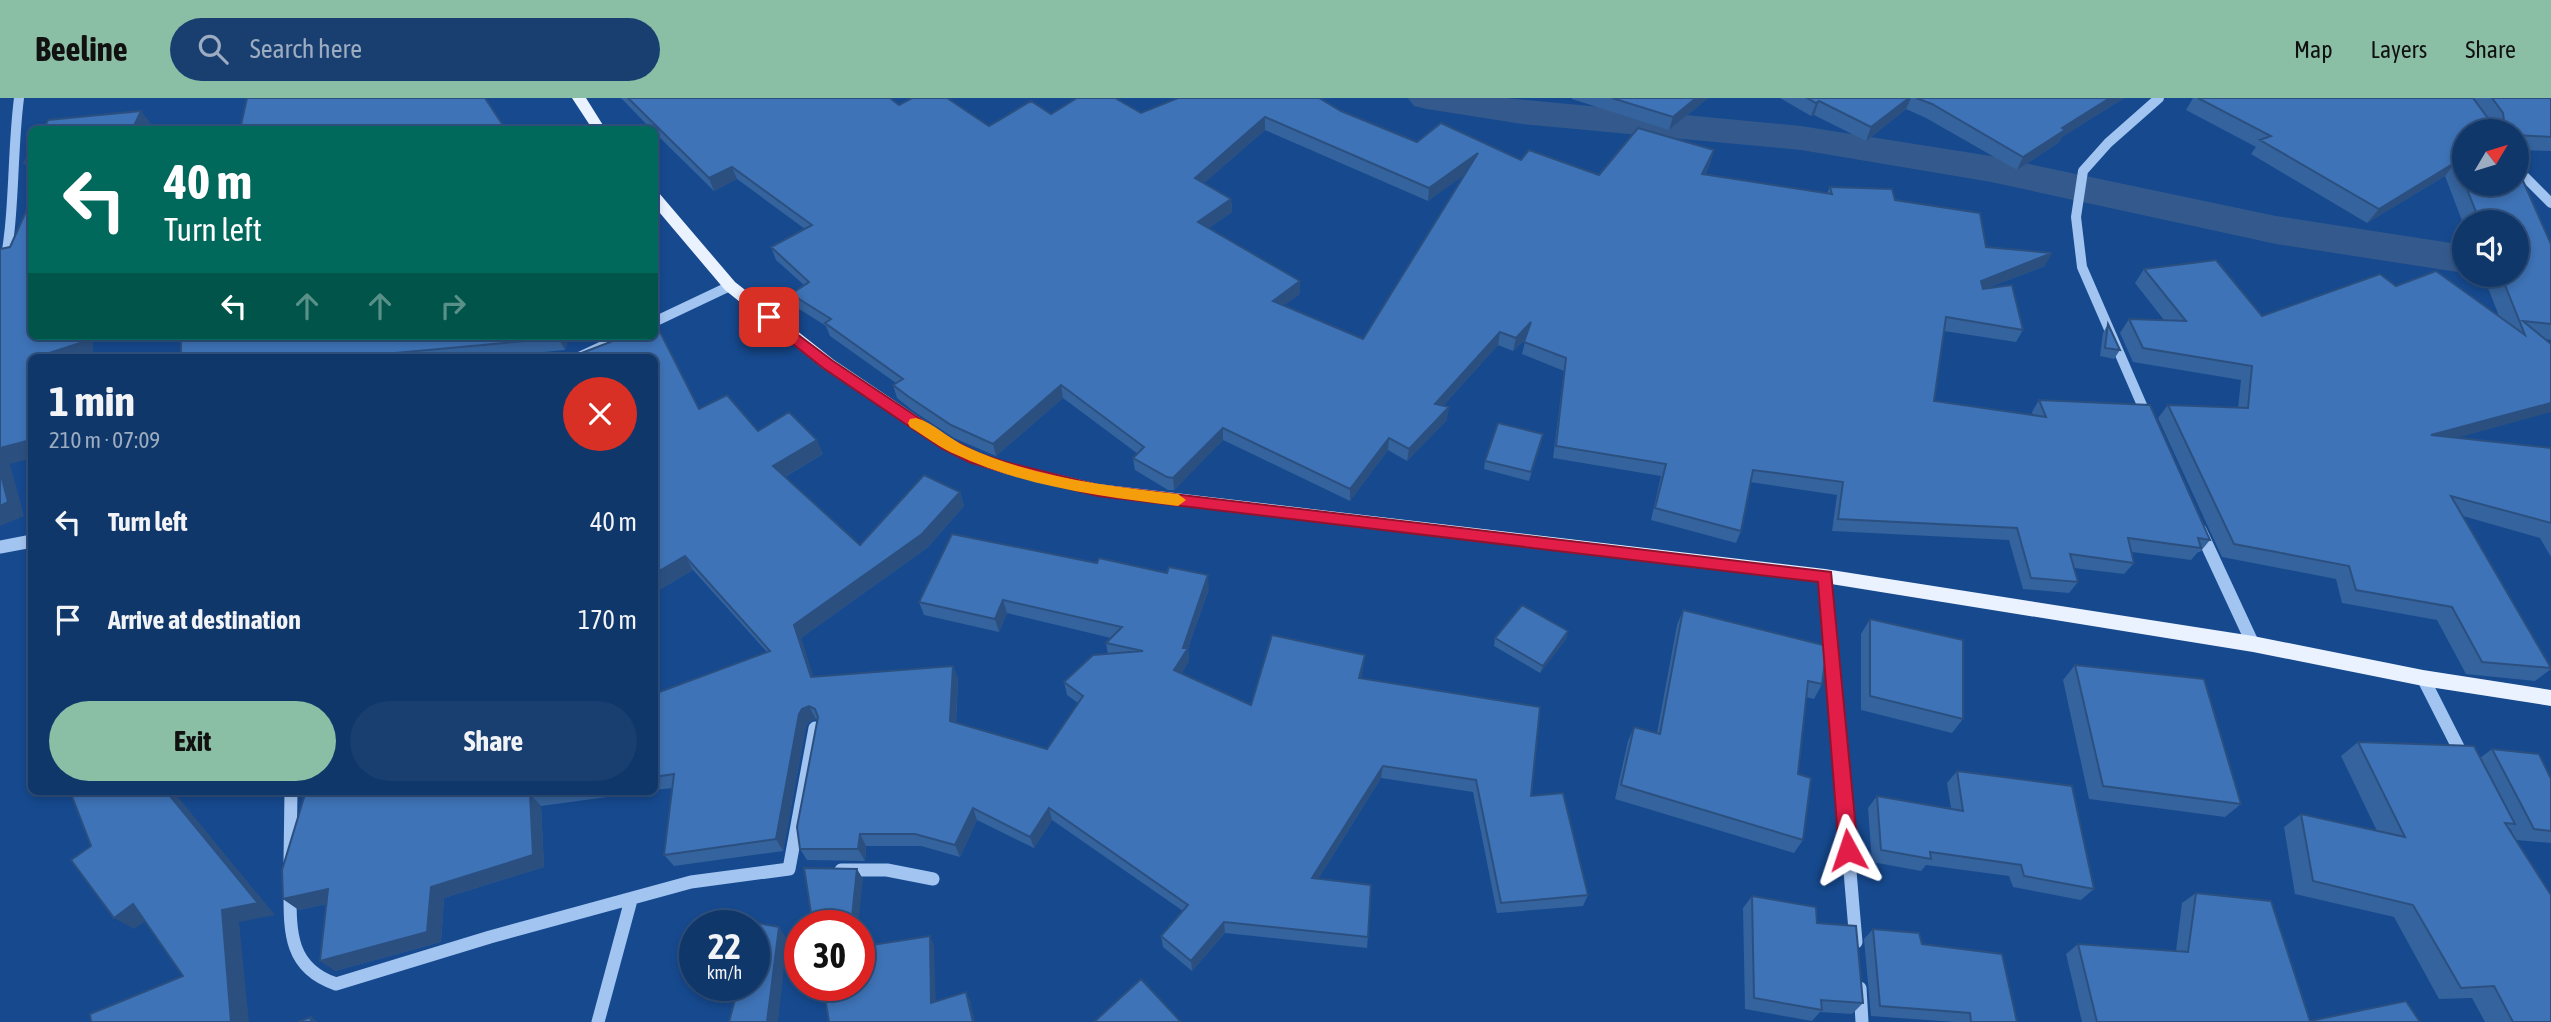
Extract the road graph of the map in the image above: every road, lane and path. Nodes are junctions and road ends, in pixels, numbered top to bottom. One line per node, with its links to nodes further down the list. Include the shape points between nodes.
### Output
1 (19, 98): 10 (street, via 9,251)
2 (579, 98): 4 (main road)
3 (2159, 98): 9 (street, via 2083,171)
4 (597, 126)
5 (2529, 178): 6 (street)
6 (2546, 192): 8 (street)
7 (658, 201): 11 (main road)
8 (2551, 203)
9 (2077, 217): 15 (street, via 2082,267)
10 (0, 285)
11 (730, 286): 12 (street); 19 (main road, via 828,364 947,444 1006,468 1098,491)
12 (658, 320)
13 (615, 340): 14 (street)
14 (585, 354)
15 (2156, 436)
16 (2195, 519): 20 (street)
17 (28, 542): 18 (street)
18 (4, 547)
19 (1825, 576): 20 (main road); 30 (street)
20 (2253, 644): 21 (main road)
21 (2423, 678): 22 (main road); 24 (street)
22 (2551, 698)
23 (815, 728): 28 (street, via 795,869 691,882)
24 (2472, 773)
25 (291, 795): 28 (street, via 290,923 309,972 336,984)
26 (825, 869): 27 (street, via 887,870)
27 (933, 879)
28 (631, 900): 29 (street)
29 (598, 1022)
30 (1862, 1022)

